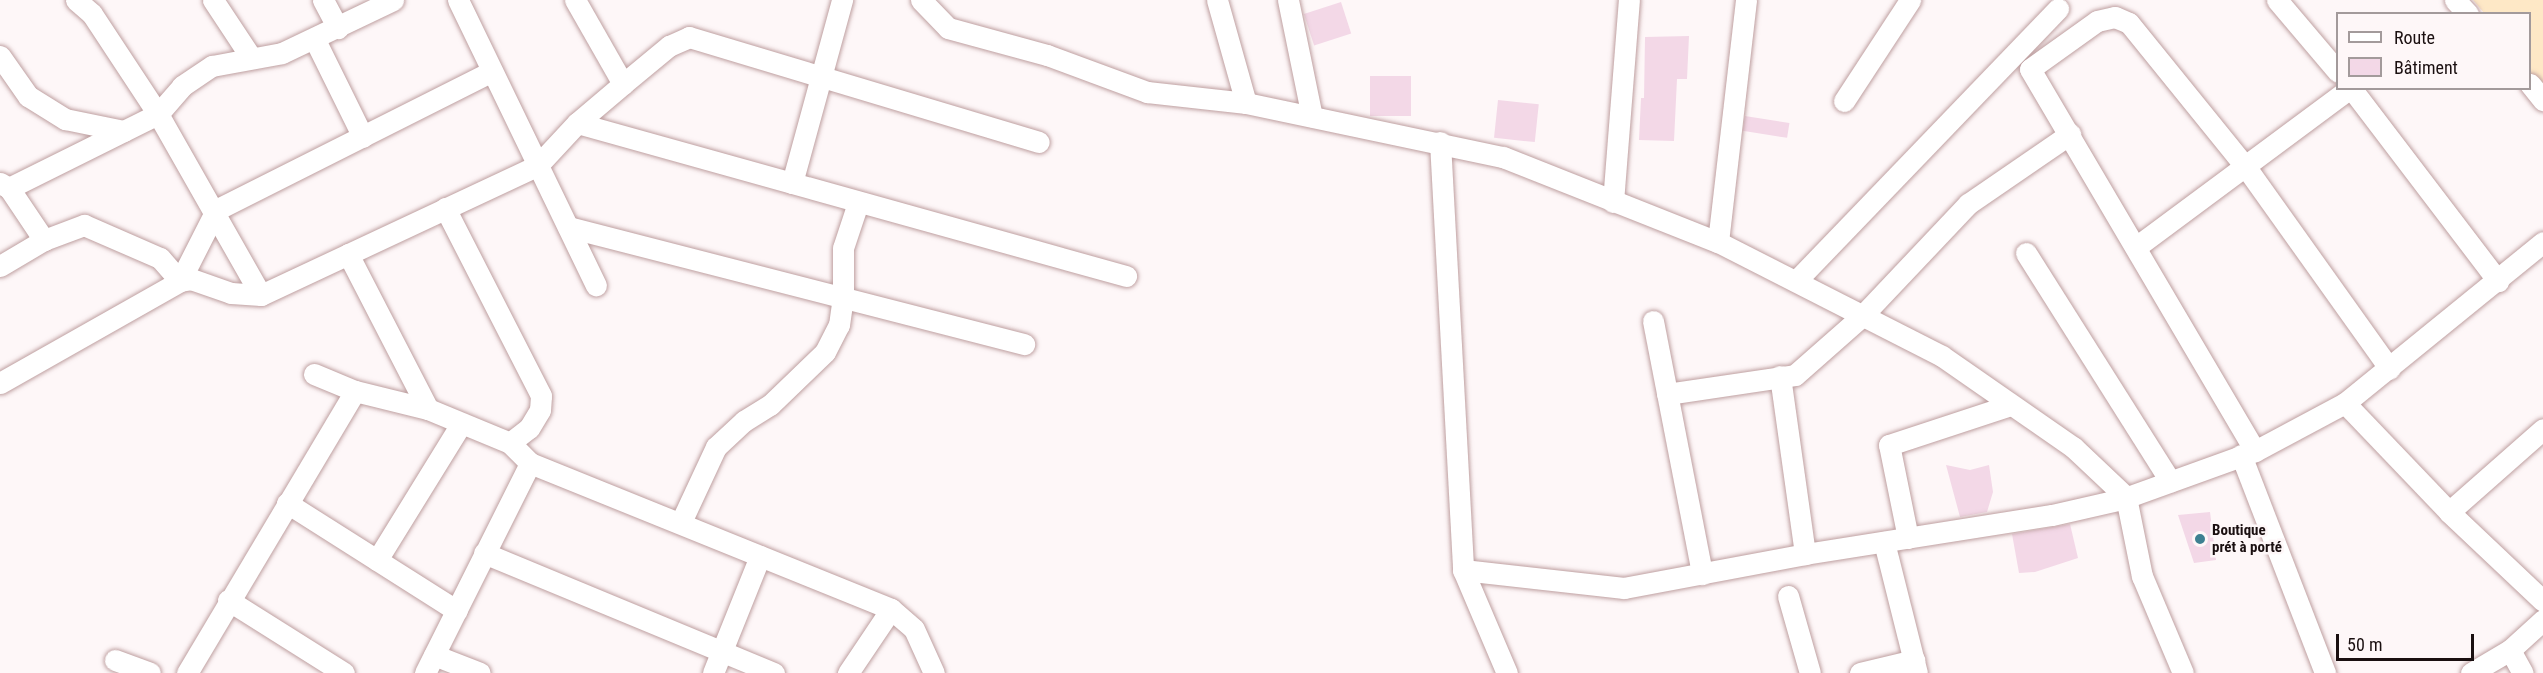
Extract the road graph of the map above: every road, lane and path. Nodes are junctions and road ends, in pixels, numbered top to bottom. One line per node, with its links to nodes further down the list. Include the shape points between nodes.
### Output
1 (76, 0): 31 (street, via 92,14)
2 (213, 0): 20 (street)
3 (323, 0): 16 (street)
4 (393, 0): 16 (street)
5 (458, 0): 21 (street)
6 (574, 0): 24 (street)
7 (842, 0): 23 (street)
8 (921, 0): 30 (street, via 948,28 1047,54 1147,92)
9 (1217, 0): 30 (street)
10 (1288, 0): 32 (street)
11 (1629, 0): 43 (street)
12 (1746, 0): 49 (street)
13 (1910, 0): 29 (street)
14 (2277, 0): 22 (street)
15 (2054, 5): 17 (street); 58 (street)
16 (338, 28): 18 (street)
17 (2081, 33): 35 (street, via 2030,69); 40 (street, via 2097,21 2115,17 2129,23)
18 (315, 40): 20 (street, via 282,53); 36 (street)
19 (0, 56): 34 (street, via 28,96 65,119)
20 (250, 56): 31 (street, via 212,66 182,86)
21 (492, 71): 36 (street); 39 (street)
22 (2336, 71)
23 (824, 77): 24 (street, via 689,37 669,46); 37 (street); 41 (street)
24 (623, 84): 33 (street)
25 (2531, 86): 28 (street)
26 (2348, 90): 40 (street)
27 (2353, 90): 56 (street)
28 (2543, 100)
29 (1844, 101)
30 (1246, 103): 32 (street)
31 (158, 114): 34 (street); 46 (street)
32 (1312, 117): 38 (street)
33 (577, 123): 39 (street); 41 (street)
34 (124, 131): 42 (street)
35 (2070, 134): 51 (street); 62 (street, via 1968,204)
36 (363, 136): 46 (street)
37 (1039, 142)
38 (1440, 142): 43 (street, via 1503,157); 90 (street)
39 (538, 165): 45 (street); 47 (street)
40 (2245, 166): 51 (street); 65 (street)
41 (792, 183): 44 (street)
42 (4, 185): 48 (street)
43 (1613, 202): 49 (street)
44 (858, 203): 55 (street); 61 (street, via 843,248)
45 (445, 208): 53 (street); 76 (street, via 541,396 540,410 529,428)
46 (216, 210): 57 (street); 60 (street)
47 (568, 227): 59 (street); 61 (street)
48 (45, 240): 54 (street); 57 (street, via 84,225 160,258)
49 (1718, 242): 58 (street)
50 (2543, 242): 56 (street)
51 (2136, 247): 77 (street)
52 (2026, 253): 79 (street)
53 (348, 254): 60 (street); 73 (street)
54 (0, 266)
55 (1126, 276)
56 (2498, 280): 65 (street)
57 (180, 281): 60 (street, via 191,279 231,293); 68 (street)
58 (1796, 281): 62 (street)
59 (596, 285)
60 (261, 295)
61 (843, 298): 64 (street); 83 (street, via 839,325 825,352 770,405 744,421 717,447)
62 (1863, 315): 67 (street, via 1795,375); 72 (street, via 1942,356)
63 (1653, 321): 70 (street)
64 (1024, 344)
65 (2390, 369): 71 (street)
66 (314, 374): 69 (street)
67 (1780, 376): 70 (street); 87 (street)
68 (0, 382)
69 (355, 391): 73 (street); 81 (street)
70 (1667, 394): 91 (street)
71 (2345, 403): 77 (street); 82 (street)
72 (2011, 405): 80 (street, via 2073,447); 84 (street, via 1889,445)
73 (428, 409): 74 (street)
74 (461, 424): 76 (street); 89 (street)
75 (2543, 429): 82 (street)
76 (510, 443): 78 (street)
77 (2248, 453): 79 (street); 115 (street)
78 (530, 463): 83 (street); 86 (street)
79 (2170, 482): 80 (street)
80 (2126, 497): 84 (street, via 2052,515); 114 (street, via 2142,576)
81 (287, 503): 89 (street); 93 (street)
82 (2449, 512): 94 (street)
83 (681, 522): 88 (street)
84 (1908, 538): 85 (street)
85 (1884, 542): 87 (street); 102 (street)
86 (484, 553): 96 (street); 99 (street)
87 (1805, 554): 91 (street)
88 (760, 556): 95 (street); 99 (street)
89 (377, 560): 96 (street)
90 (1463, 570): 91 (street, via 1624,588); 111 (street)
91 (1702, 574)
92 (1788, 596): 112 (street)
93 (228, 600): 104 (street); 105 (street)
94 (2543, 601)
95 (891, 609): 109 (street); 110 (street, via 914,629)
96 (457, 611): 101 (street)
97 (2543, 620): 98 (street)
98 (2510, 650): 116 (street); 117 (street)
99 (723, 653): 107 (street); 108 (street)
100 (115, 660): 103 (street)
101 (430, 664): 106 (street)
102 (1915, 667): 113 (street)
103 (150, 673)
104 (187, 673)
105 (344, 673)
106 (480, 673)
107 (713, 673)
108 (774, 673)
109 (848, 673)
110 (934, 673)
111 (1508, 673)
112 (1810, 673)
113 (1860, 673)
114 (2183, 673)
115 (2325, 673)
116 (2471, 673)
117 (2523, 673)

